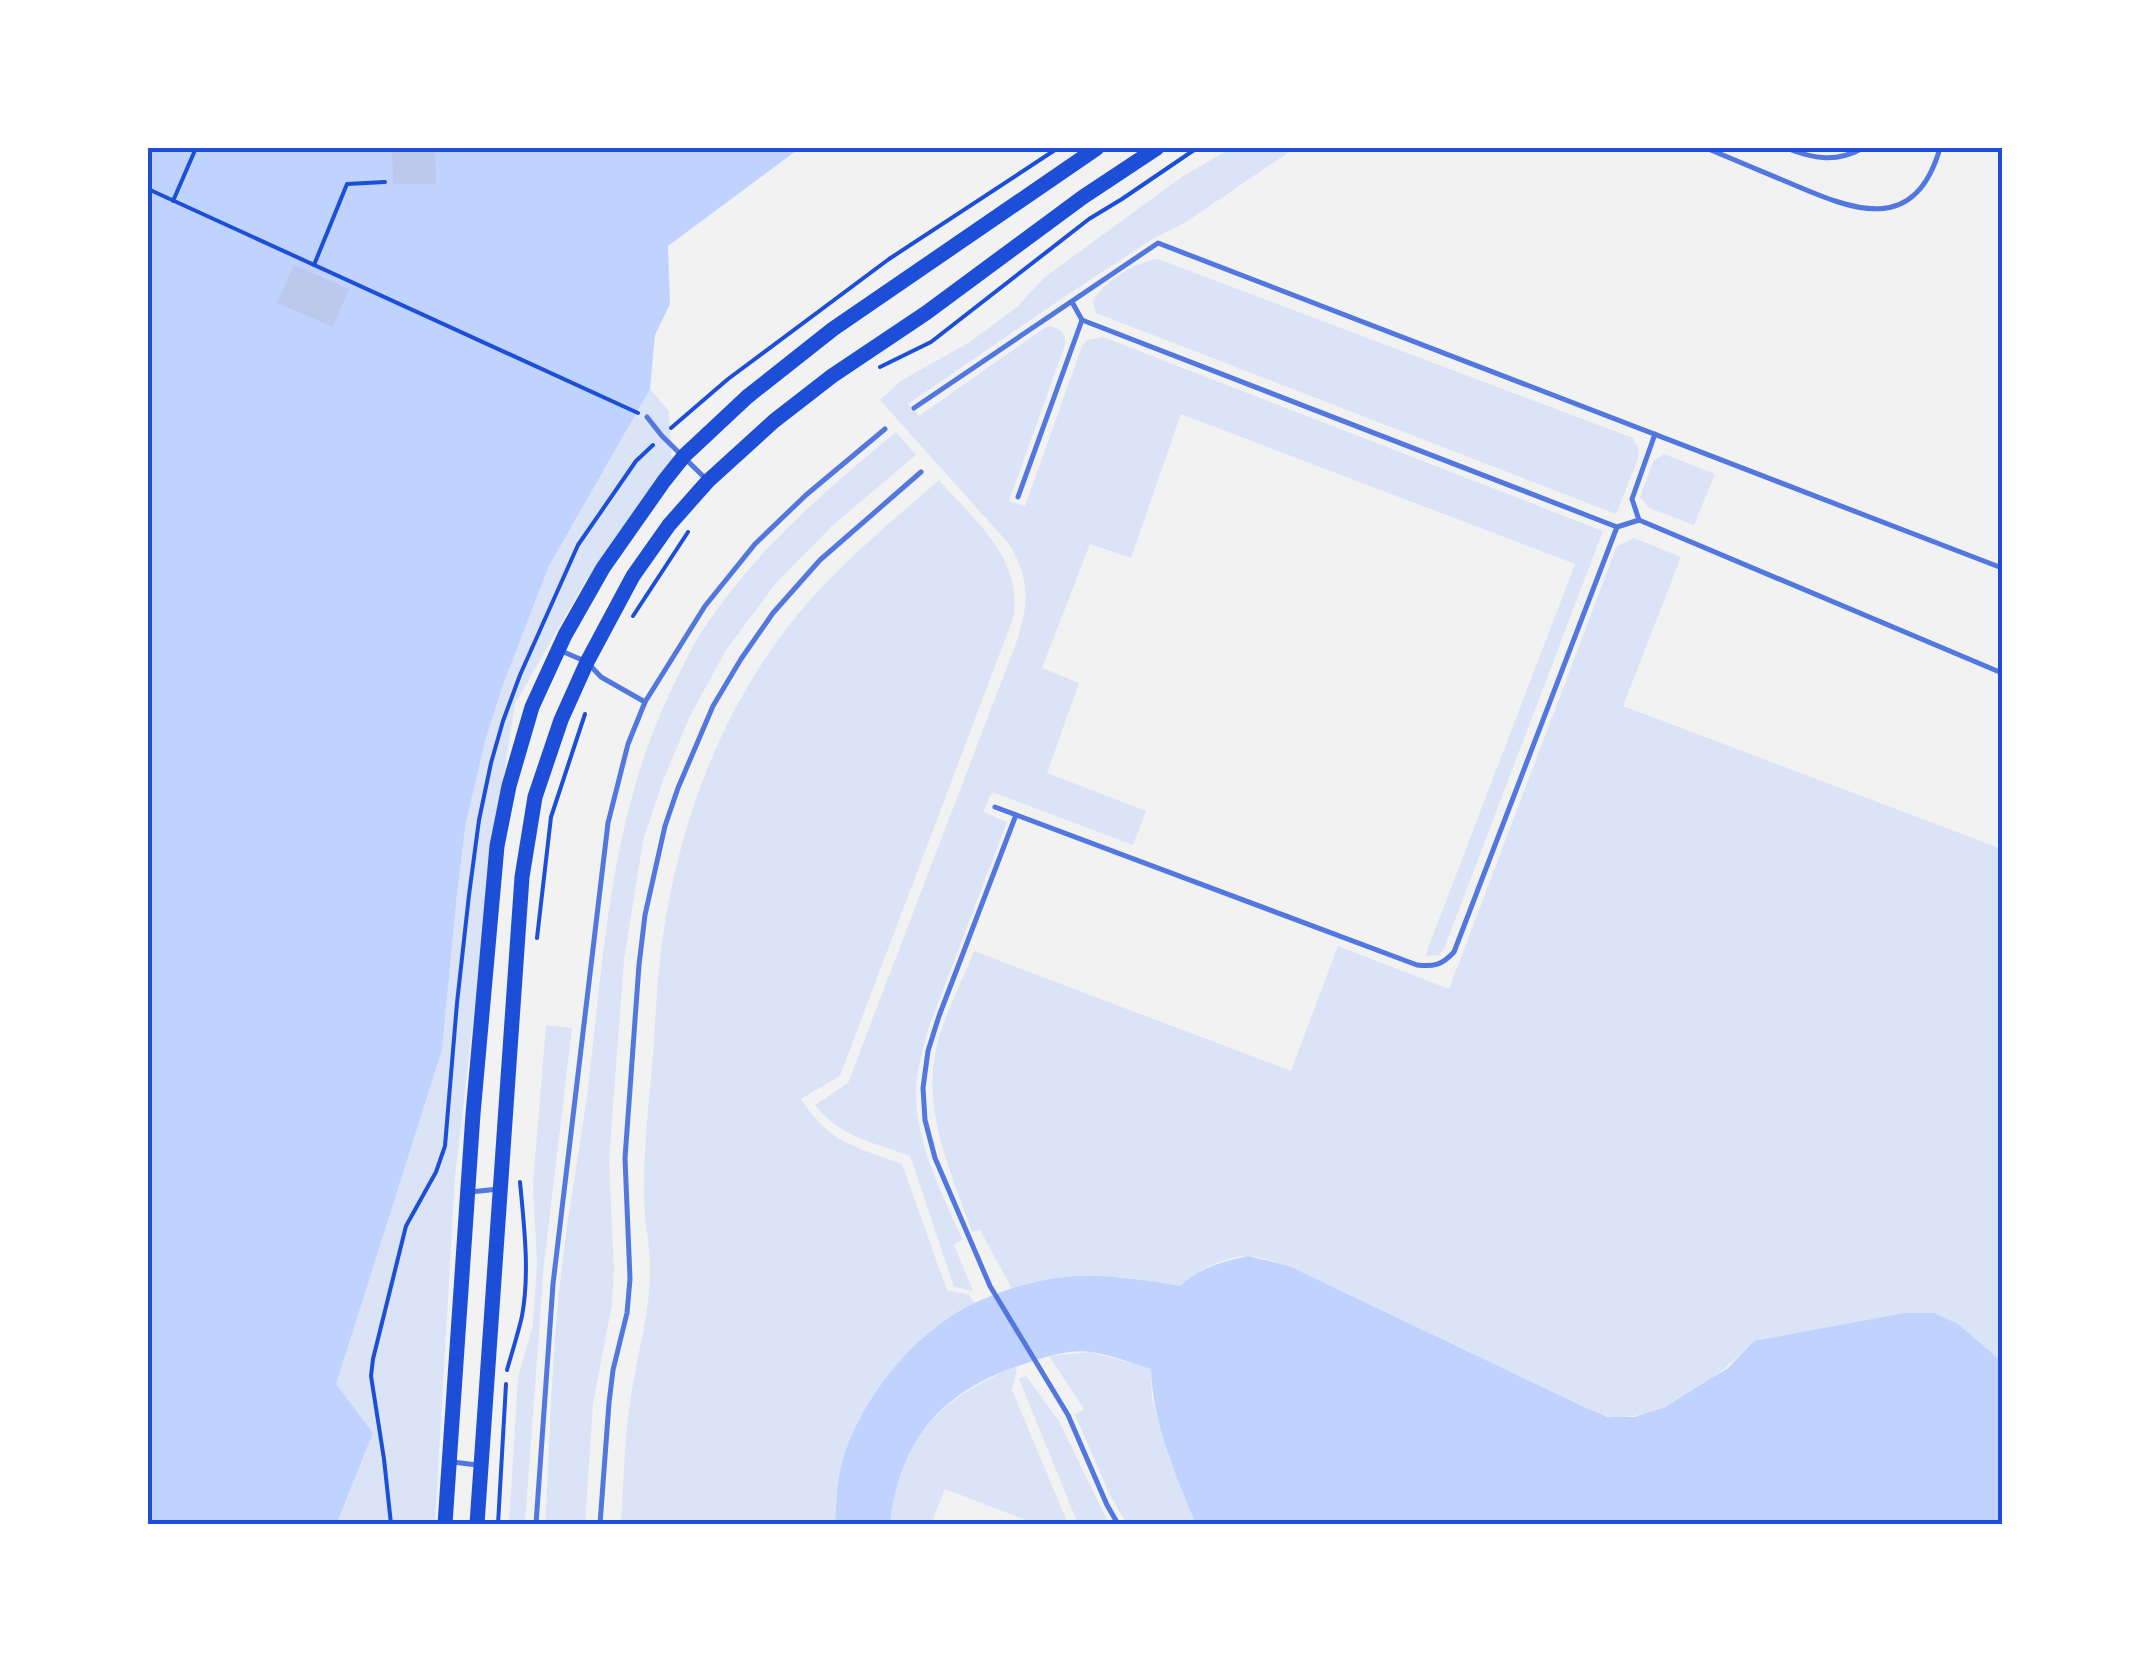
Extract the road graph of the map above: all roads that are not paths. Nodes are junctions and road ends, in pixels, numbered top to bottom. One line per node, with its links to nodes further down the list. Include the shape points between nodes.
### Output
1 (1097, 148): 13 (main road, via 834,329)
2 (1158, 148): 15 (main road, via 832,376)
3 (1706, 148): 6 (lane, via 1836,203 1880,209 1916,194)
4 (1786, 148): 5 (lane, via 1827,160)
5 (1864, 148)
6 (1940, 148)
7 (1072, 302): 8 (lane); 9 (lane); 12 (lane, via 1158,244)
8 (1082, 320): 16 (lane); 18 (lane)
9 (914, 408)
10 (647, 416): 13 (lane)
11 (885, 429): 23 (lane, via 754,544 705,606)
12 (1655, 434): 17 (lane, via 1632,499); 19 (lane)
13 (684, 456): 15 (lane); 20 (main road, via 603,568)
14 (921, 472): 33 (lane, via 820,560 774,613 713,706 665,826 639,965 625,1158 630,1279 613,1370)
15 (708, 482): 21 (main road, via 633,576)
16 (1018, 497)
17 (1638, 520): 18 (lane); 22 (lane)
18 (1617, 527): 25 (lane, via 1454,952 1444,963 1417,965)
19 (2002, 568)
20 (558, 650): 21 (lane); 27 (main road, via 532,707 497,846)
21 (587, 662): 23 (lane); 26 (main road, via 535,797 522,877)
22 (2002, 673)
23 (645, 702): 32 (lane, via 608,823 553,1284)
24 (995, 807): 25 (lane)
25 (1016, 815): 34 (lane, via 938,1016 923,1088 925,1120 990,1286 1068,1416)
26 (500, 1189): 27 (lane); 29 (main road)
27 (467, 1192): 28 (main road)
28 (449, 1462): 29 (lane); 30 (main road)
29 (480, 1465): 31 (main road)
30 (445, 1524)
31 (476, 1524)
32 (536, 1524)
33 (600, 1524)
34 (1118, 1524)

